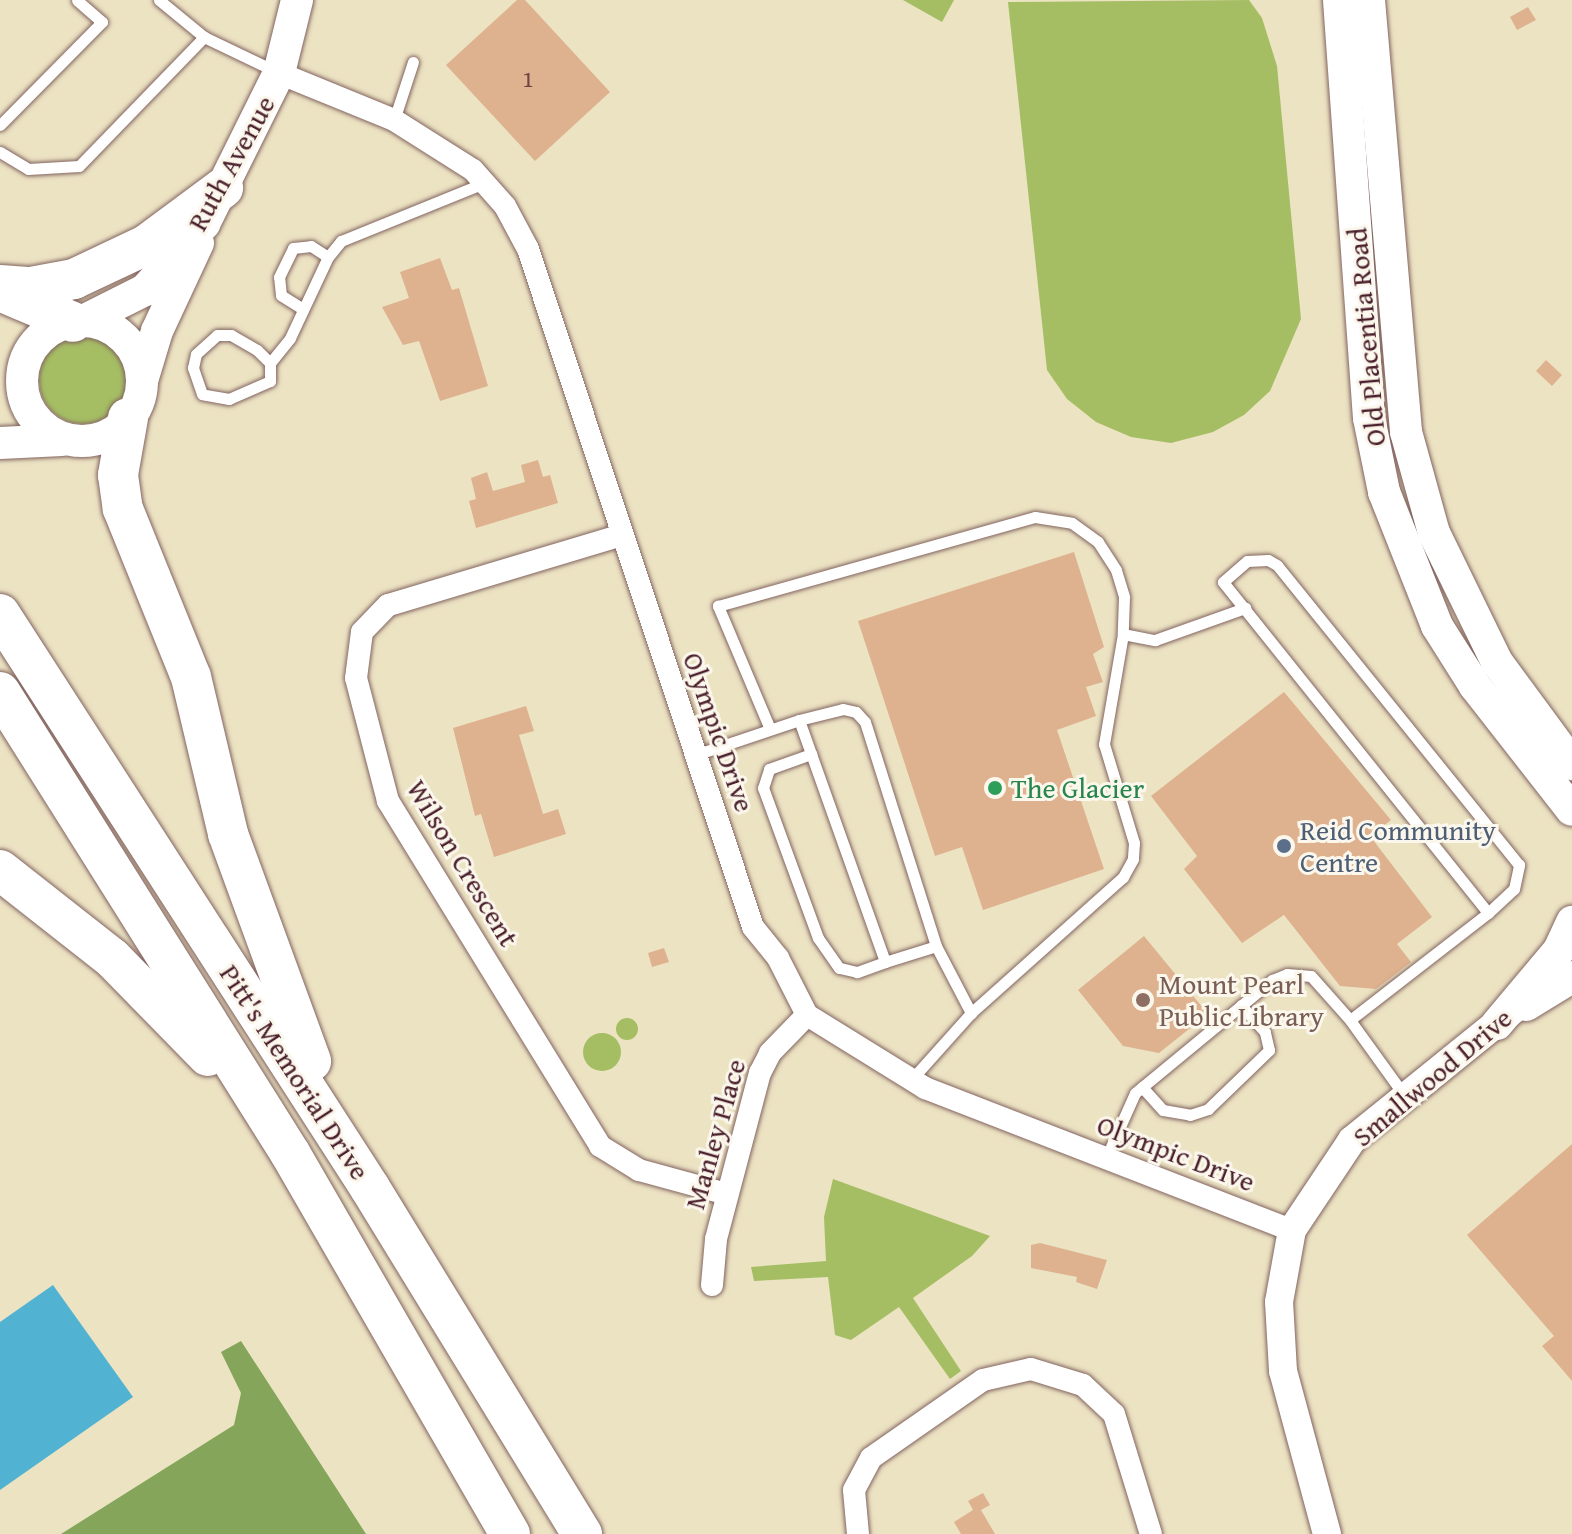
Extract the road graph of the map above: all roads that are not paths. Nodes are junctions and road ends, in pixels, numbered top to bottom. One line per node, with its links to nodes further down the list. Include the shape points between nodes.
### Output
1 (77, 0): 10 (lane, via 102,22)
2 (159, 0): 6 (lane)
3 (297, 0): 8 (main road, Ruth Avenue)
4 (1339, 0): 36 (main road, Old Placentia Road, via 1369,418 1384,492 1437,626)
5 (1369, 0): 35 (main road, Old Placentia Road, via 1406,432 1434,533 1497,662)
6 (204, 37): 8 (lane); 11 (lane, via 79,166 28,169)
7 (413, 62): 9 (lane)
8 (279, 73): 9 (street, Olympic Drive); 13 (main road, Ruth Avenue)
9 (394, 120): 12 (street, Olympic Drive, via 473,170)
10 (0, 125)
11 (0, 152)
12 (484, 183): 15 (lane, via 364,230 341,241); 26 (street, Olympic Drive, via 505,206 528,249)
13 (223, 188): 14 (main road, Ruth Avenue); 16 (highway, via 146,245 74,279 31,287)
14 (204, 224): 19 (main road, Ruth Avenue, via 145,290); 23 (main road, via 157,331)
15 (328, 257): 18 (lane); 18 (lane, via 311,246 293,248 279,277 281,295)
16 (0, 285)
17 (0, 291): 19 (highway)
18 (303, 309): 21 (lane)
19 (78, 322): 20 (main road, via 49,329); 23 (main road, via 106,327 128,343 140,366)
20 (28, 355): 22 (main road); 24 (main road, via 23,378 26,403 43,428)
21 (270, 363): 21 (lane, via 245,342 217,335 196,354 193,368 202,394 229,399 270,381)
22 (0, 401)
23 (134, 402): 24 (main road, via 104,438); 54 (highway, via 118,475 123,509 196,690 228,834 253,912 293,1021)
24 (62, 440): 25 (main road)
25 (0, 443)
26 (622, 535): 34 (street, Olympic Drive); 55 (street, Wilson Crescent, via 388,605 362,632 356,678 388,801 600,1146 639,1170)
27 (1245, 608): 29 (lane, via 1155,640); 38 (lane); 38 (lane, via 1223,582 1247,561 1268,560 1512,853 1519,877)
28 (0, 614): 54 (highway, Pitt's Memorial Drive)
29 (1123, 634): 32 (lane, via 1124,597 1109,557 1072,523 1050,517 817,577 718,606); 45 (lane, via 1104,744 1134,843 1133,859 1123,877)
30 (0, 692): 52 (highway, Pitt's Memorial Drive)
31 (799, 720): 32 (lane); 33 (lane); 40 (lane, via 843,709 865,722)
32 (770, 729): 34 (lane)
33 (811, 754): 42 (lane); 42 (lane, via 769,769 763,777 810,921 839,968 857,972)
34 (695, 755): 46 (street, Olympic Drive, via 753,927 778,958)
35 (1572, 764)
36 (1568, 807)
37 (0, 870): 52 (highway, via 64,916 161,1006)
38 (1488, 913): 47 (lane)
39 (1572, 922): 48 (main road, via 1559,950)
40 (936, 946): 42 (lane); 45 (lane)
41 (1572, 955): 48 (street, Smallwood Drive)
42 (885, 962)
43 (1572, 977): 48 (main road)
44 (1241, 1005): 47 (lane, via 1272,980 1300,973 1319,981); 50 (lane); 50 (lane, via 1265,1032 1269,1050 1208,1109 1190,1115 1163,1110)
45 (971, 1013): 49 (lane)
46 (807, 1015): 49 (street, Olympic Drive); 55 (street, Manley Place, via 764,1062)
47 (1350, 1020): 51 (lane)
48 (1497, 1024): 51 (street, Smallwood Drive)
49 (911, 1080): 53 (street, Olympic Drive)
50 (1142, 1087): 53 (lane, via 1126,1103)
51 (1405, 1097): 56 (street, Smallwood Drive, via 1352,1140)
52 (290, 1153): 58 (highway, Pitt's Memorial Drive)
53 (1106, 1158): 56 (street, Olympic Drive)
54 (370, 1188): 59 (highway, Pitt's Memorial Drive)
55 (727, 1194): 57 (street, Manley Place)
56 (1292, 1230): 62 (street, Smallwood Drive, via 1279,1302 1283,1371)
57 (712, 1285)
58 (510, 1534)
59 (582, 1534)
60 (858, 1534): 61 (street, via 854,1490 871,1458 983,1380 1031,1369 1083,1385 1114,1414)
61 (1151, 1534)
62 (1327, 1534)

